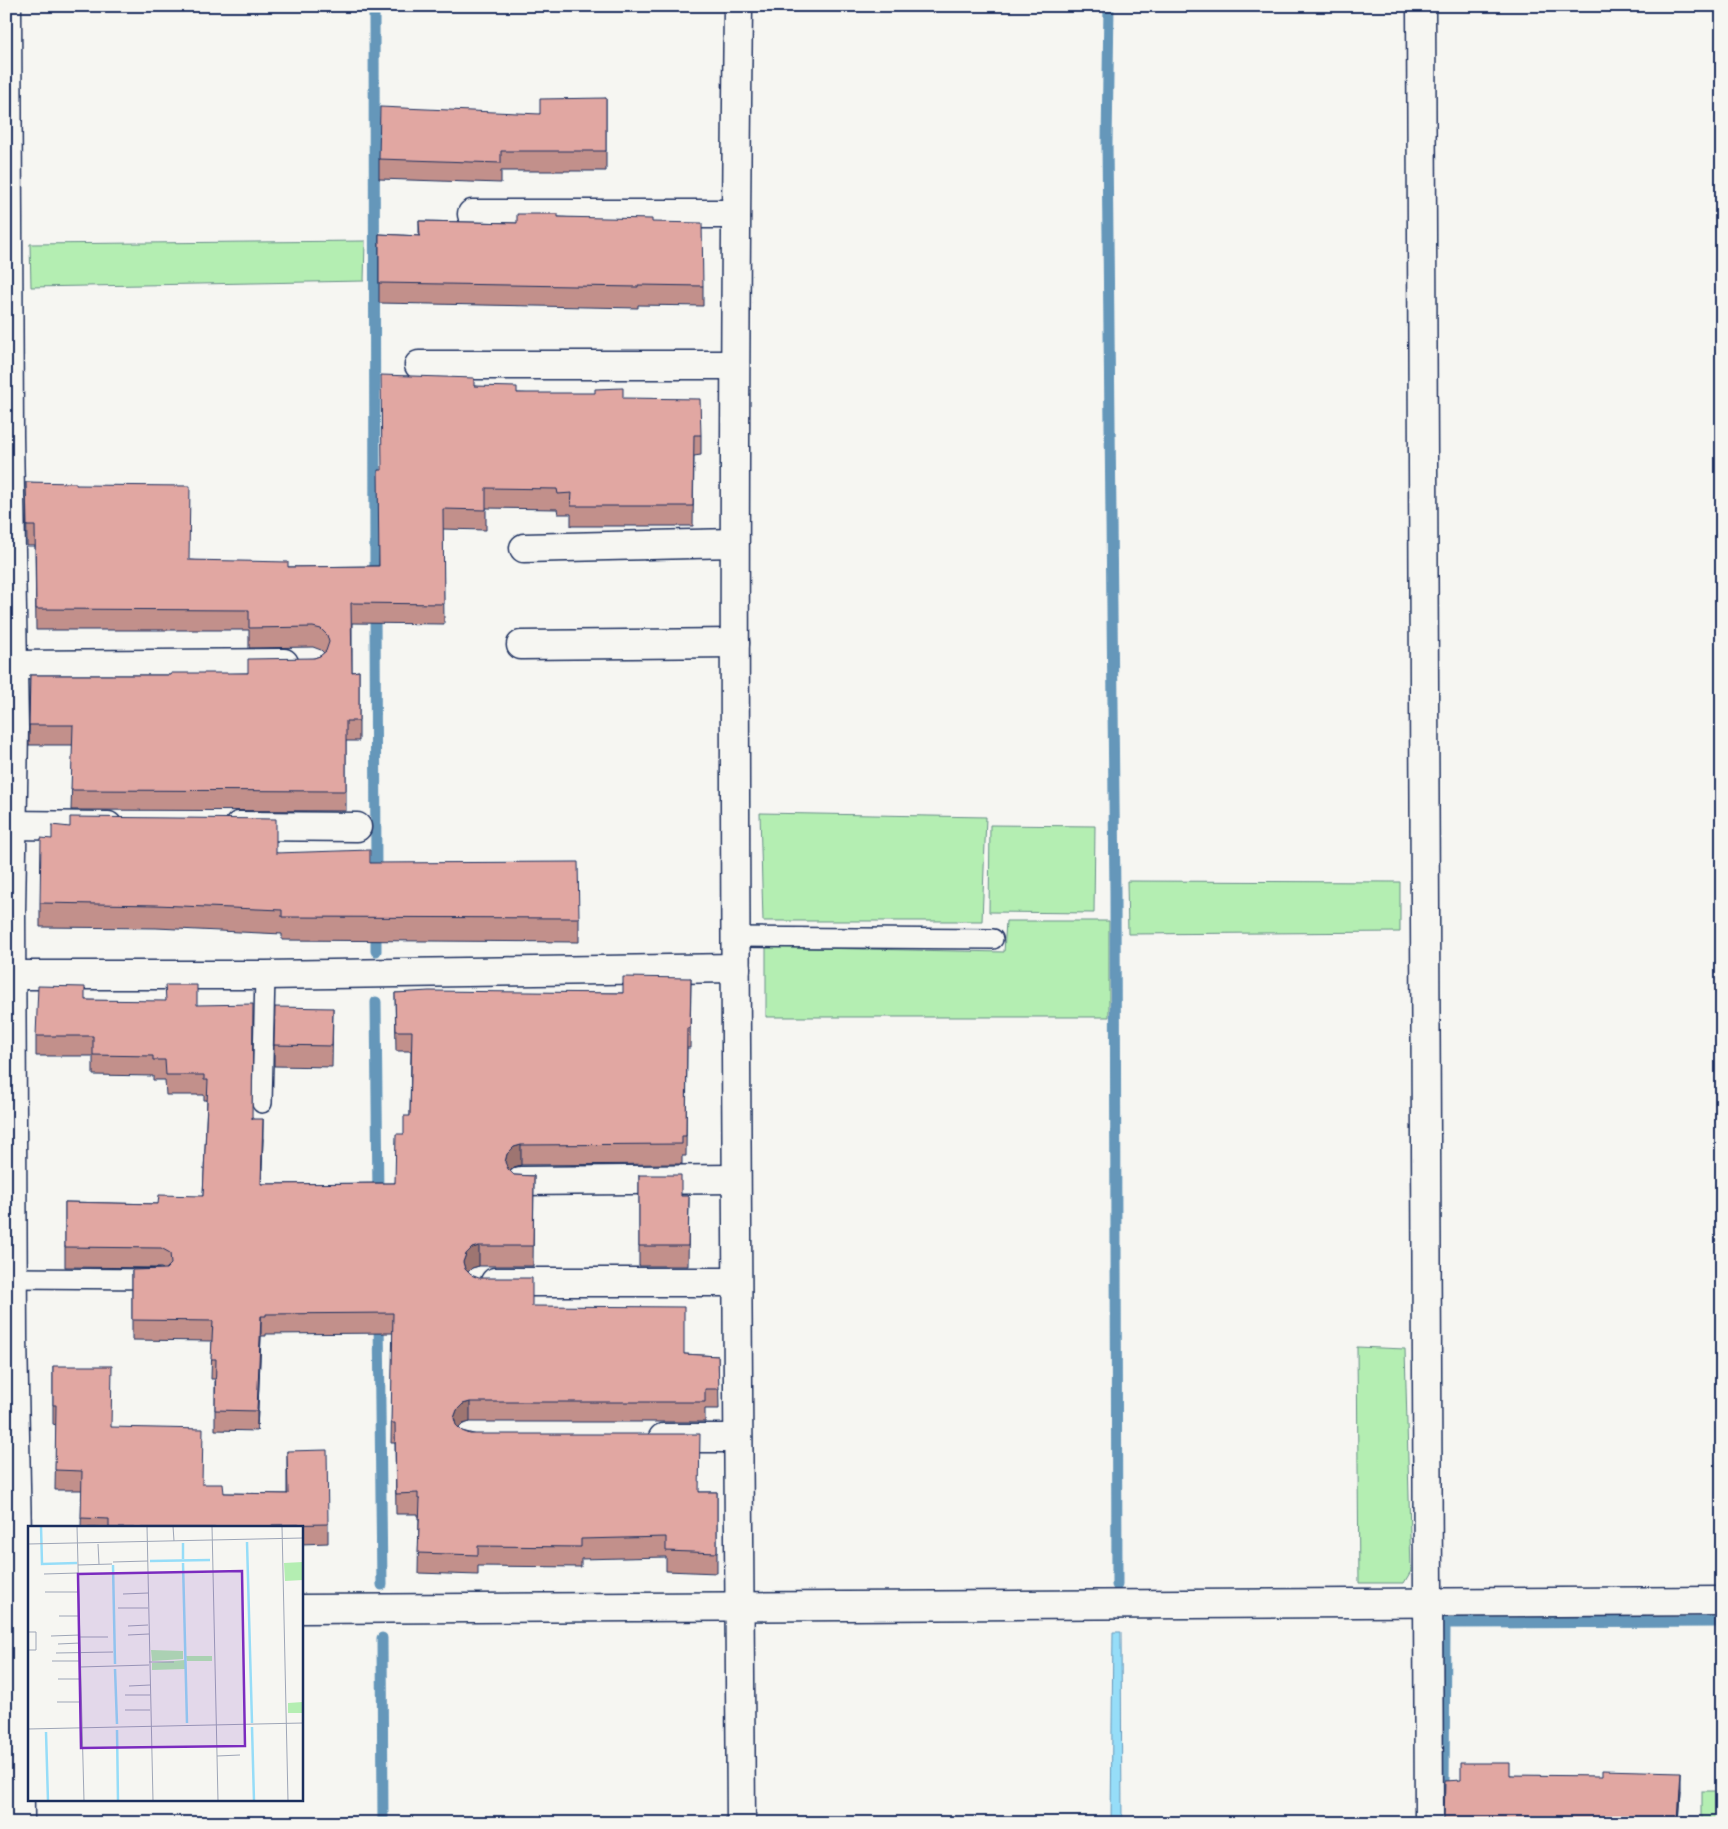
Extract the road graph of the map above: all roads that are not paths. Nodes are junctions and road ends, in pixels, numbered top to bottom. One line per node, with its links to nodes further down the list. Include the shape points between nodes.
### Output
1 (7, 6): 4 (street)
2 (738, 6): 6 (street)
3 (1421, 6): 38 (street)
4 (7, 184): 9 (street)
5 (472, 214): 6 (street)
6 (735, 214): 8 (street)
7 (419, 365): 8 (street)
8 (734, 365): 10 (street)
9 (8, 436): 14 (street)
10 (734, 543): 11 (street); 12 (street)
11 (524, 548)
12 (735, 642): 13 (street); 22 (street)
13 (521, 645)
14 (11, 649): 15 (street); 16 (street)
15 (313, 663)
16 (10, 728): 17 (street)
17 (10, 825): 18 (street); 21 (street)
18 (131, 826)
19 (210, 826): 20 (street)
20 (357, 827)
21 (9, 912): 26 (street)
22 (735, 937): 23 (lane); 24 (street)
23 (993, 938)
24 (736, 968): 25 (street); 29 (street)
25 (265, 974): 26 (street); 28 (lane)
26 (12, 975): 27 (street)
27 (9, 1096): 31 (street)
28 (262, 1103)
29 (736, 1179): 30 (street); 34 (street)
30 (521, 1182)
31 (13, 1278): 32 (lane); 35 (street)
32 (161, 1279)
33 (479, 1282): 34 (street)
34 (736, 1282): 37 (street)
35 (9, 1337): 42 (street)
36 (638, 1438): 37 (street)
37 (737, 1438): 40 (street)
38 (1428, 1601): 39 (street); 40 (street); 45 (street)
39 (1722, 1601)
40 (740, 1606): 41 (street); 44 (street)
41 (302, 1609)
42 (18, 1611): 43 (street)
43 (20, 1823)
44 (741, 1823)
45 (1429, 1823)

